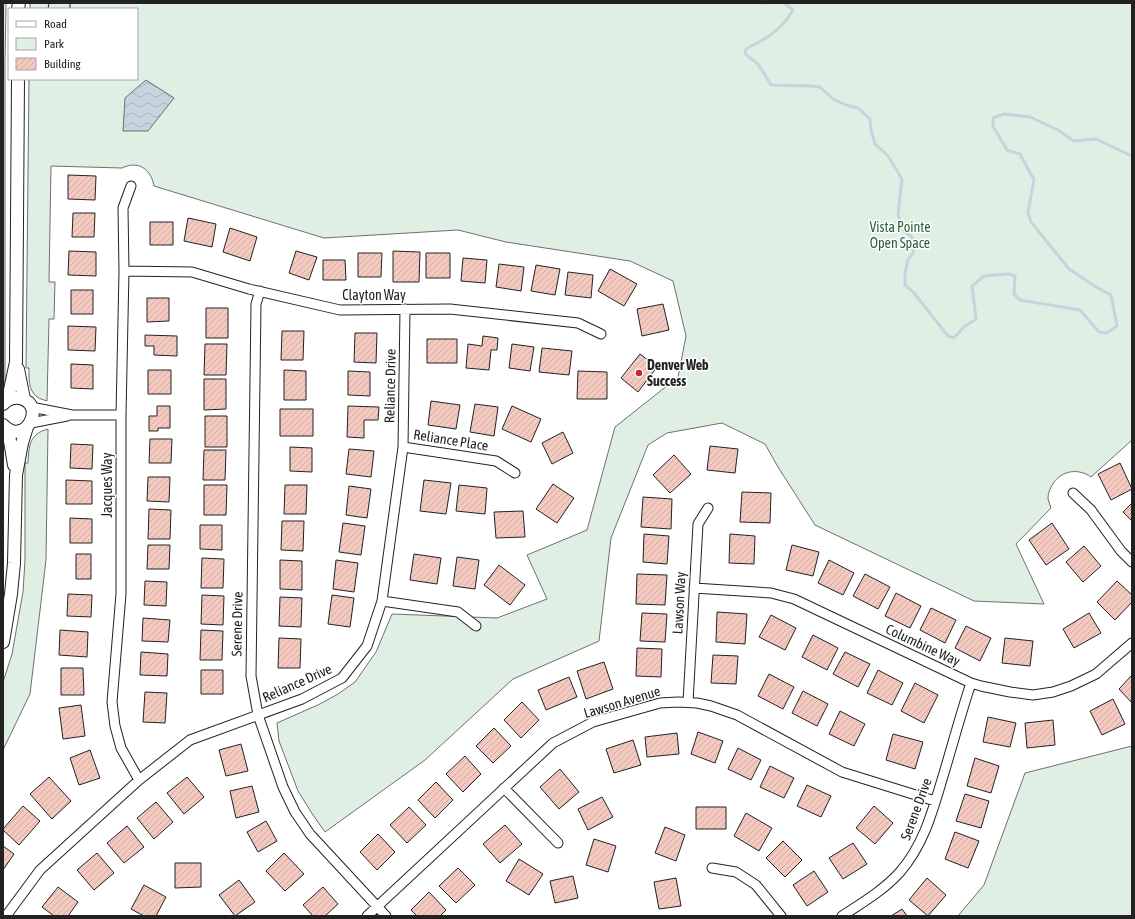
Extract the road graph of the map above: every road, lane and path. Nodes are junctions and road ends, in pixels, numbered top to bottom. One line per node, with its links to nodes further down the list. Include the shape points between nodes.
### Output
1 (18, 80): 7 (street)
2 (131, 186): 3 (street, Jacques Way, via 123,208)
3 (124, 271): 4 (street, Clayton Way, via 192,272); 11 (street, Jacques Way)
4 (260, 291): 5 (street, Clayton Way, via 340,310); 27 (street, Serene Drive, via 256,304 251,676)
5 (405, 309): 6 (street, Clayton Way, via 450,309 578,323); 14 (street, Reliance Drive)
6 (601, 334)
7 (16, 362): 8 (street, via 12,384); 9 (street)
8 (4, 403): 9 (street, via 14,398)
9 (27, 403): 10 (street); 12 (street, via 33,413)
10 (72, 415): 11 (street); 12 (street)
11 (121, 415): 28 (street, Jacques Way, via 121,594 112,702 121,748)
12 (29, 425): 13 (street, via 18,431); 16 (street)
13 (5, 427): 16 (street)
14 (403, 447): 15 (street, Reliance Place, via 496,461); 21 (street, Reliance Drive)
15 (515, 473)
16 (16, 475): 23 (street, via 14,564)
17 (1073, 493): 19 (street, via 1091,510)
18 (708, 508): 20 (street, Lawson Way, via 698,524)
19 (1132, 562)
20 (694, 588): 25 (street, Columbine Way, via 772,592 794,599); 26 (street, Lawson Way)
21 (382, 601): 22 (street, via 458,612); 27 (street, Reliance Drive, via 367,646 342,678 302,699)
22 (476, 626)
23 (3, 642)
24 (1132, 643): 25 (street, Columbine Way, via 1096,674 1053,692 1032,695)
25 (971, 683): 30 (street, Serene Drive)
26 (688, 702): 29 (street, Lawson Avenue, via 660,702 593,722 553,743); 30 (street, Lawson Avenue, via 711,706 737,715 842,772)
27 (258, 715): 28 (street, Reliance Drive, via 190,740); 33 (street, Serene Drive, via 283,787 295,812 310,834)
28 (139, 780): 34 (street, Reliance Drive, via 40,870)
29 (504, 788): 31 (street); 33 (street, Lawson Avenue)
30 (935, 801): 38 (street, Serene Drive, via 925,833 914,854 899,873 882,889)
31 (558, 843)
32 (712, 868): 37 (street, via 736,872 756,885)
33 (377, 906): 35 (street, Lawson Avenue); 36 (street, Serene Drive)
34 (7, 914)
35 (367, 916)
36 (386, 916)
37 (781, 916)
38 (842, 916)

